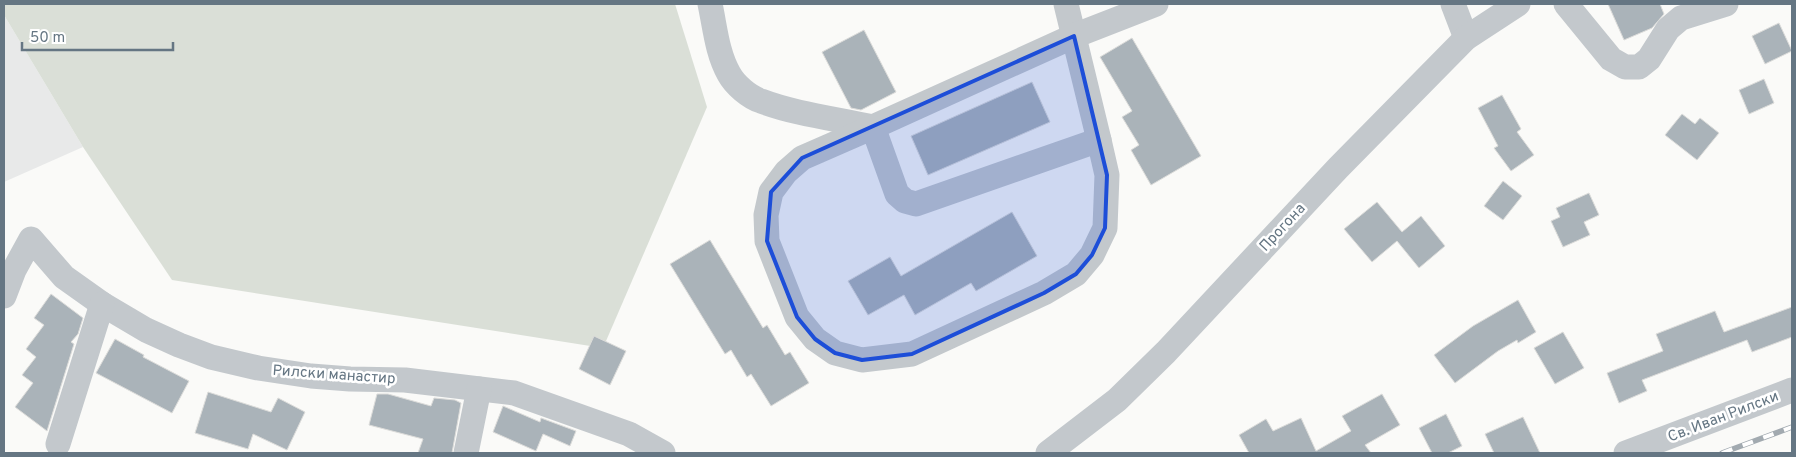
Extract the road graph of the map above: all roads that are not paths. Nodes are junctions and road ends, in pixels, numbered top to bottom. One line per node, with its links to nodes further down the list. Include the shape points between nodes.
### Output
1 (710, 4): 10 (street, via 718,46 729,75 744,91 759,101)
2 (1066, 4): 8 (street)
3 (1156, 4): 8 (street)
4 (1453, 4): 9 (street)
5 (1518, 4): 9 (street, Прогона)
6 (1566, 4): 7 (street, via 1611,59 1625,67 1639,67 1649,59 1668,29 1681,18)
7 (1726, 4)
8 (1074, 36): 10 (street); 11 (street)
9 (1466, 38): 19 (street, Прогона, via 1117,400)
10 (873, 126): 11 (street, via 897,194 916,204); 11 (street, via 802,158 771,192 766,215 767,240 797,317 815,340 835,353 862,360 912,354 1044,293 1076,274 1092,255 1105,228 1107,175)
11 (1099, 140)
12 (4, 296): 13 (street, Рилски манастир, via 31,239 64,277)
13 (102, 304): 14 (street, Рилски манастир, via 146,330 180,345 258,368 311,376 405,380); 16 (street)
14 (479, 389): 17 (street); 18 (street, Рилски манастир, via 514,393 629,434)
15 (1792, 390): 20 (street, Св. Иван Рилски)
16 (58, 444)
17 (466, 453)
18 (663, 453)
19 (1048, 453)
20 (1626, 453)

